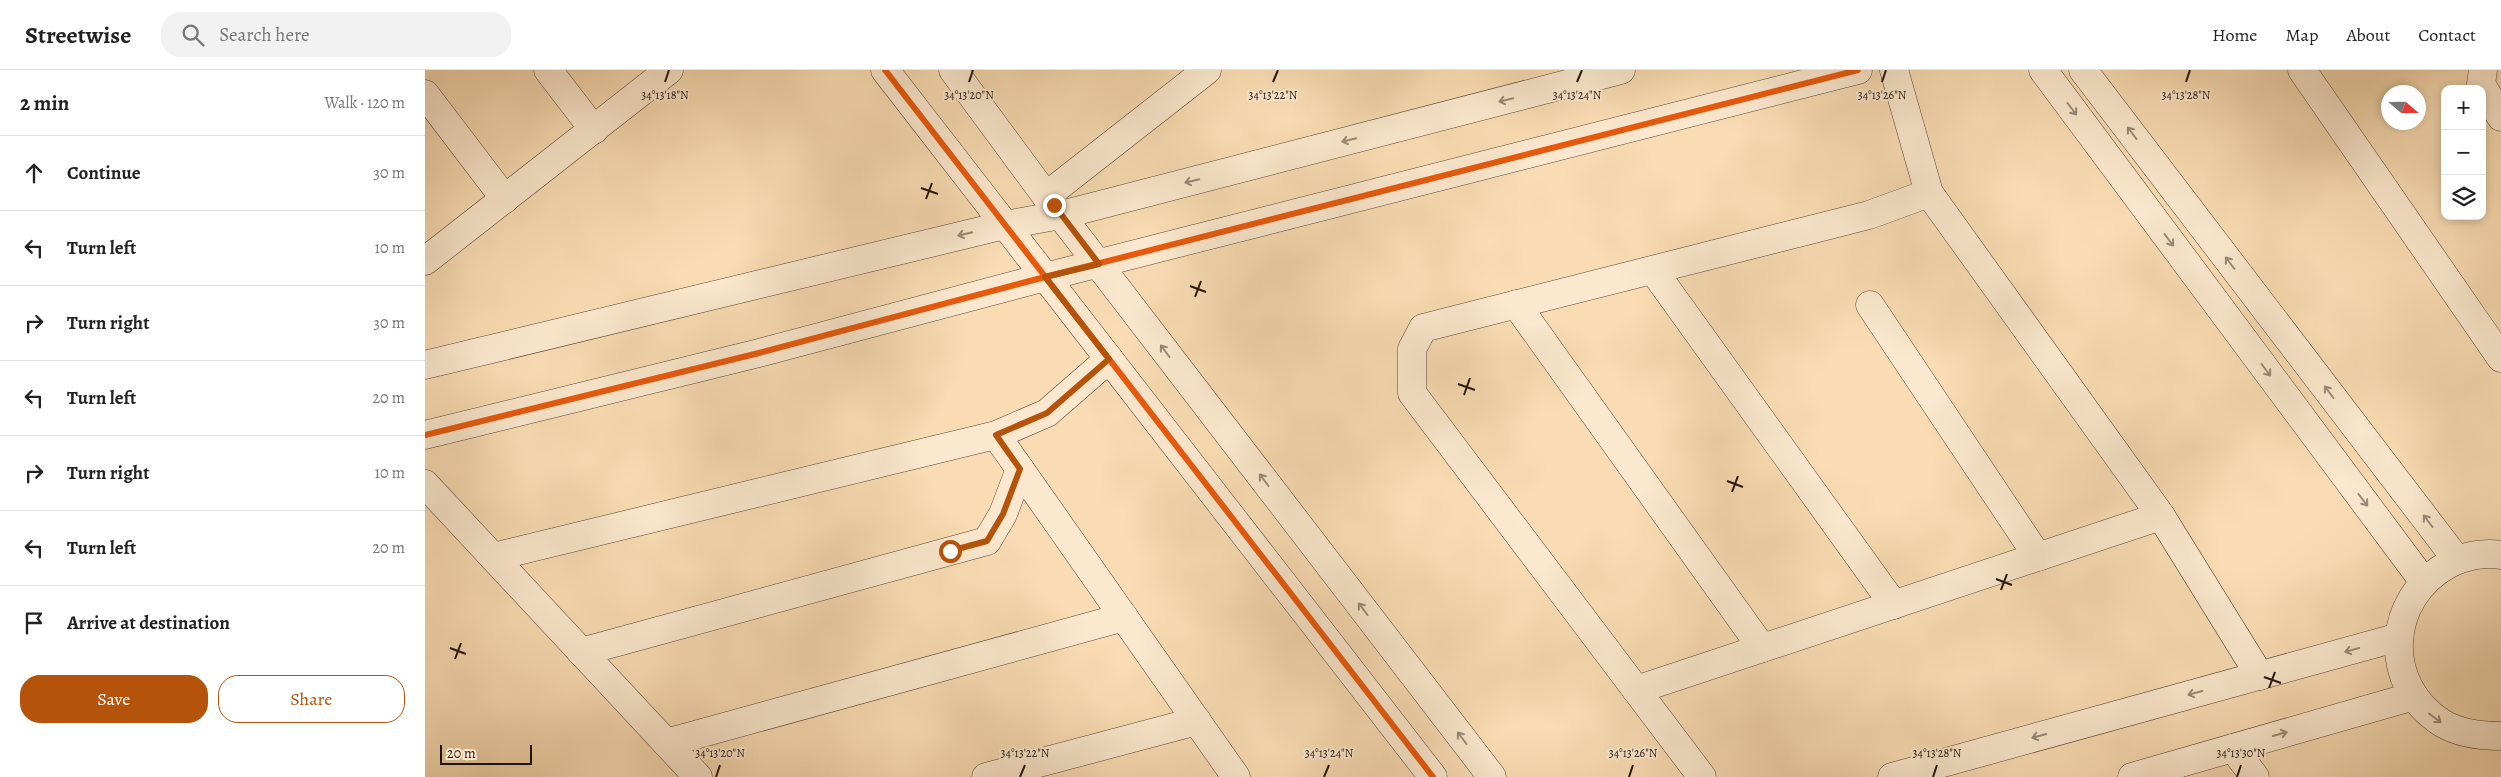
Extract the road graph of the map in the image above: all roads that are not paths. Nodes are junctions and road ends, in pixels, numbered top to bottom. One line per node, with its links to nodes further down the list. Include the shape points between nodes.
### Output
1 (548, 70): 15 (street)
2 (669, 70): 15 (street)
3 (885, 70): 19 (street)
4 (953, 70): 18 (street)
5 (1621, 70): 18 (street, one-way to 18)
6 (1858, 70): 21 (street)
7 (1894, 70): 16 (street)
8 (2043, 70): 38 (street, one-way to 38)
9 (2083, 70): 37 (street, one-way to 9)
10 (2302, 70): 26 (street)
11 (2483, 70): 14 (street, via 2481,84)
12 (1190, 75): 18 (street)
13 (425, 94): 17 (street)
14 (2501, 117)
15 (593, 130): 17 (street)
16 (1929, 193): 22 (street, via 1869,215); 33 (street)
17 (505, 199): 20 (street)
18 (1054, 205): 19 (street); 21 (street)
19 (1005, 225): 23 (street); 28 (street, one-way to 28)
20 (425, 261)
21 (1099, 264): 23 (street); 55 (street, one-way to 21)
22 (1653, 270): 24 (street); 39 (street)
23 (1045, 277): 27 (street); 29 (street)
24 (1516, 304): 42 (street); 45 (street, via 1423,328 1412,349 1412,392)
25 (1870, 304): 36 (street)
26 (2501, 358)
27 (1109, 359): 30 (street, via 1047,413); 54 (street)
28 (425, 365)
29 (425, 435)
30 (996, 435): 31 (street); 35 (street)
31 (1020, 469): 40 (street); 43 (street, via 1003,514 987,541)
32 (425, 484): 35 (street)
33 (2161, 516): 36 (street); 44 (street)
34 (2501, 554): 37 (street)
35 (493, 557): 43 (street)
36 (2038, 557): 39 (street)
37 (2457, 560): 38 (street)
38 (2424, 582): 41 (street, via 2403,617)
39 (1894, 605): 42 (street)
40 (1124, 617): 47 (street); 49 (street)
41 (2399, 637): 44 (street, one-way to 44); 46 (street, via 2400,658)
42 (1762, 648): 45 (street)
43 (581, 652): 49 (street)
44 (2260, 676): 57 (street, one-way to 57)
45 (1636, 690): 56 (street)
46 (2414, 696): 48 (street, one-way to 48, via 2427,712 2444,724 2462,732); 50 (street, one-way to 46)
47 (1197, 721): 52 (street); 53 (street)
48 (2501, 736)
49 (666, 743): 51 (street)
50 (2233, 748): 58 (street); 59 (street)
51 (698, 777)
52 (986, 777)
53 (1236, 777)
54 (1433, 777)
55 (1492, 777)
56 (1702, 777)
57 (1892, 777)
58 (2132, 777)
59 (2255, 777)

